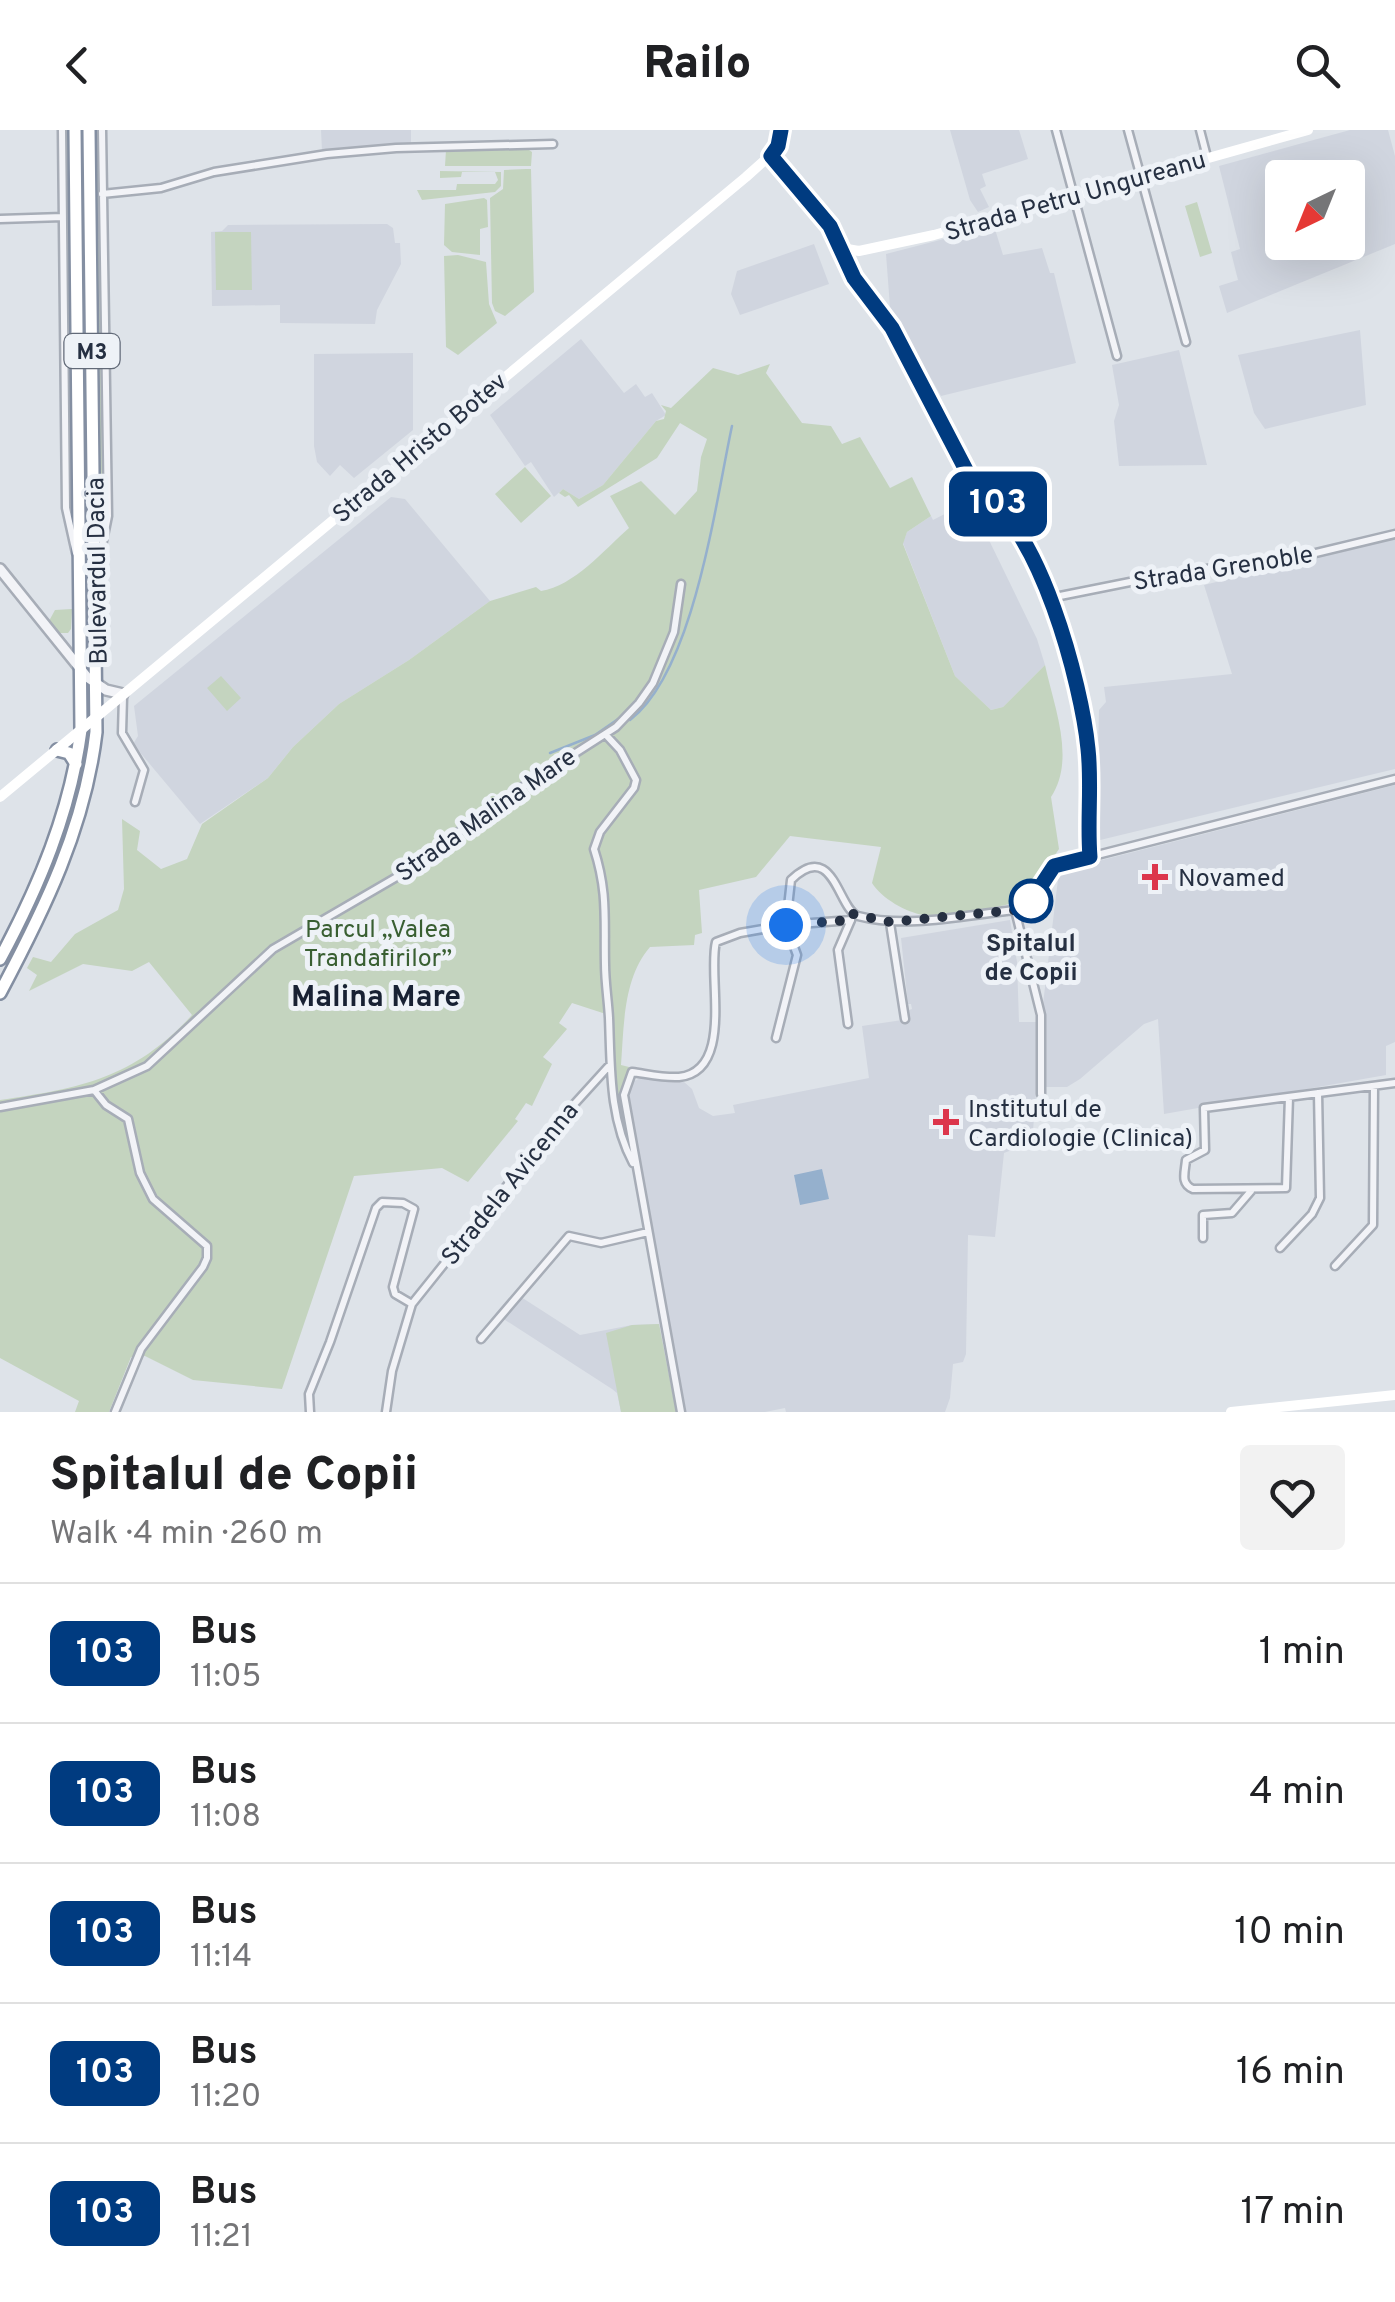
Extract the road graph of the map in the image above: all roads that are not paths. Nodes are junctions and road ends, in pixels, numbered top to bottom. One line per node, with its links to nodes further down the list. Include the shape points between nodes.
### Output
1 (62, 130): 17 (street, Bulevardul Dacia)
2 (75, 130): 20 (highway, Bulevardul Dacia / M3)
3 (89, 130): 20 (highway, Bulevardul Dacia / M3)
4 (102, 130): 15 (street)
5 (1056, 130): 16 (street)
6 (1128, 130): 14 (street)
7 (1200, 130): 13 (street)
8 (1308, 130): 10 (main road, Strada Petru Ungureanu)
9 (781, 131): 12 (main road)
10 (1274, 135): 13 (main road, Strada Petru Ungureanu)
11 (554, 144): 15 (street, via 358,150)
12 (771, 156): 19 (main road); 31 (main road, Strada Hristo Botev)
13 (1207, 158): 14 (main road, Strada Petru Ungureanu)
14 (1141, 176): 16 (main road, Strada Petru Ungureanu); 21 (street)
15 (102, 194): 26 (street, via 108,516)
16 (1073, 196): 19 (main road, Strada Petru Ungureanu, via 934,235); 22 (street)
17 (62, 217): 18 (street); 24 (street, Bulevardul Dacia, via 66,508)
18 (0, 219)
19 (841, 248): 28 (street, via 854,278 892,328 978,493 1001,508)
20 (84, 302): 24 (highway, Bulevardul Dacia / M3); 26 (highway, Bulevardul Dacia / M3)
21 (1186, 342)
22 (1117, 356)
23 (1395, 534): 28 (street, Strada Grenoble, via 1270,564 1170,574)
24 (79, 564): 29 (highway, Bulevardul Dacia / M3)
25 (0, 569): 29 (street)
26 (96, 572): 30 (highway, Bulevardul Dacia / M3)
27 (681, 584): 34 (street, Strada Malina Mare, via 674,632 653,683)
28 (1050, 598): 40 (street, via 1085,725)
29 (80, 669): 30 (street); 33 (highway, Bulevardul Dacia / M3)
30 (97, 686): 31 (street); 32 (highway, Bulevardul Dacia / M3)
31 (123, 694): 32 (main road, Strada Hristo Botev); 39 (street, via 122,733 144,770)
32 (97, 717): 33 (main road, Strada Hristo Botev); 46 (highway, Bulevardul Dacia / M3, via 60,873)
33 (81, 730): 35 (main road, Strada Hristo Botev); 36 (highway, Bulevardul Dacia / M3)
34 (606, 735): 50 (street, via 636,780 594,849 607,904); 53 (street, Strada Malina Mare, via 496,804 407,871 273,949 147,1066)
35 (57, 750): 36 (highway); 38 (main road, Strada Hristo Botev)
36 (76, 764): 45 (highway, Bulevardul Dacia / M3, via 46,866)
37 (1395, 779): 40 (street)
38 (0, 797)
39 (135, 802)
40 (1090, 857): 41 (street, via 1054,866 1027,906)
41 (1016, 910): 43 (street); 55 (street, via 1040,1014)
42 (852, 917): 43 (street); 44 (street); 44 (street, via 832,876 808,869 791,880); 48 (street, via 838,950)
43 (890, 922): 47 (street)
44 (786, 925): 49 (street, via 796,955); 58 (street, via 716,942 714,1034 696,1069 680,1077 632,1072 624,1095)
45 (0, 959)
46 (0, 993)
47 (905, 1019)
48 (848, 1024)
49 (776, 1038)
50 (609, 1066): 58 (street, via 619,1125); 64 (street, Stradela Avicenna)
51 (1395, 1083): 52 (street)
52 (1374, 1086): 54 (street); 63 (street, via 1372,1226)
53 (94, 1090): 57 (street, Strada Malina Mare); 67 (street, via 128,1119 153,1199 206,1246 207,1258 141,1349)
54 (1318, 1093): 56 (street); 62 (street, via 1320,1198)
55 (1041, 1094)
56 (1288, 1097): 59 (street, via 1287,1187); 59 (street, via 1204,1108 1204,1150 1186,1160 1184,1183 1193,1189)
57 (0, 1108)
58 (636, 1168): 60 (street)
59 (1252, 1190): 61 (street, via 1232,1212 1203,1214)
60 (648, 1232): 65 (street, via 601,1242 570,1236); 70 (street)
61 (1202, 1238)
62 (1280, 1248)
63 (1335, 1266)
64 (412, 1304): 68 (street, via 393,1287 414,1209 382,1202 308,1394); 69 (street)
65 (481, 1339)
66 (1395, 1396): 71 (main road)
67 (115, 1412)
68 (310, 1412)
69 (386, 1412)
70 (681, 1412)
71 (1231, 1412)

